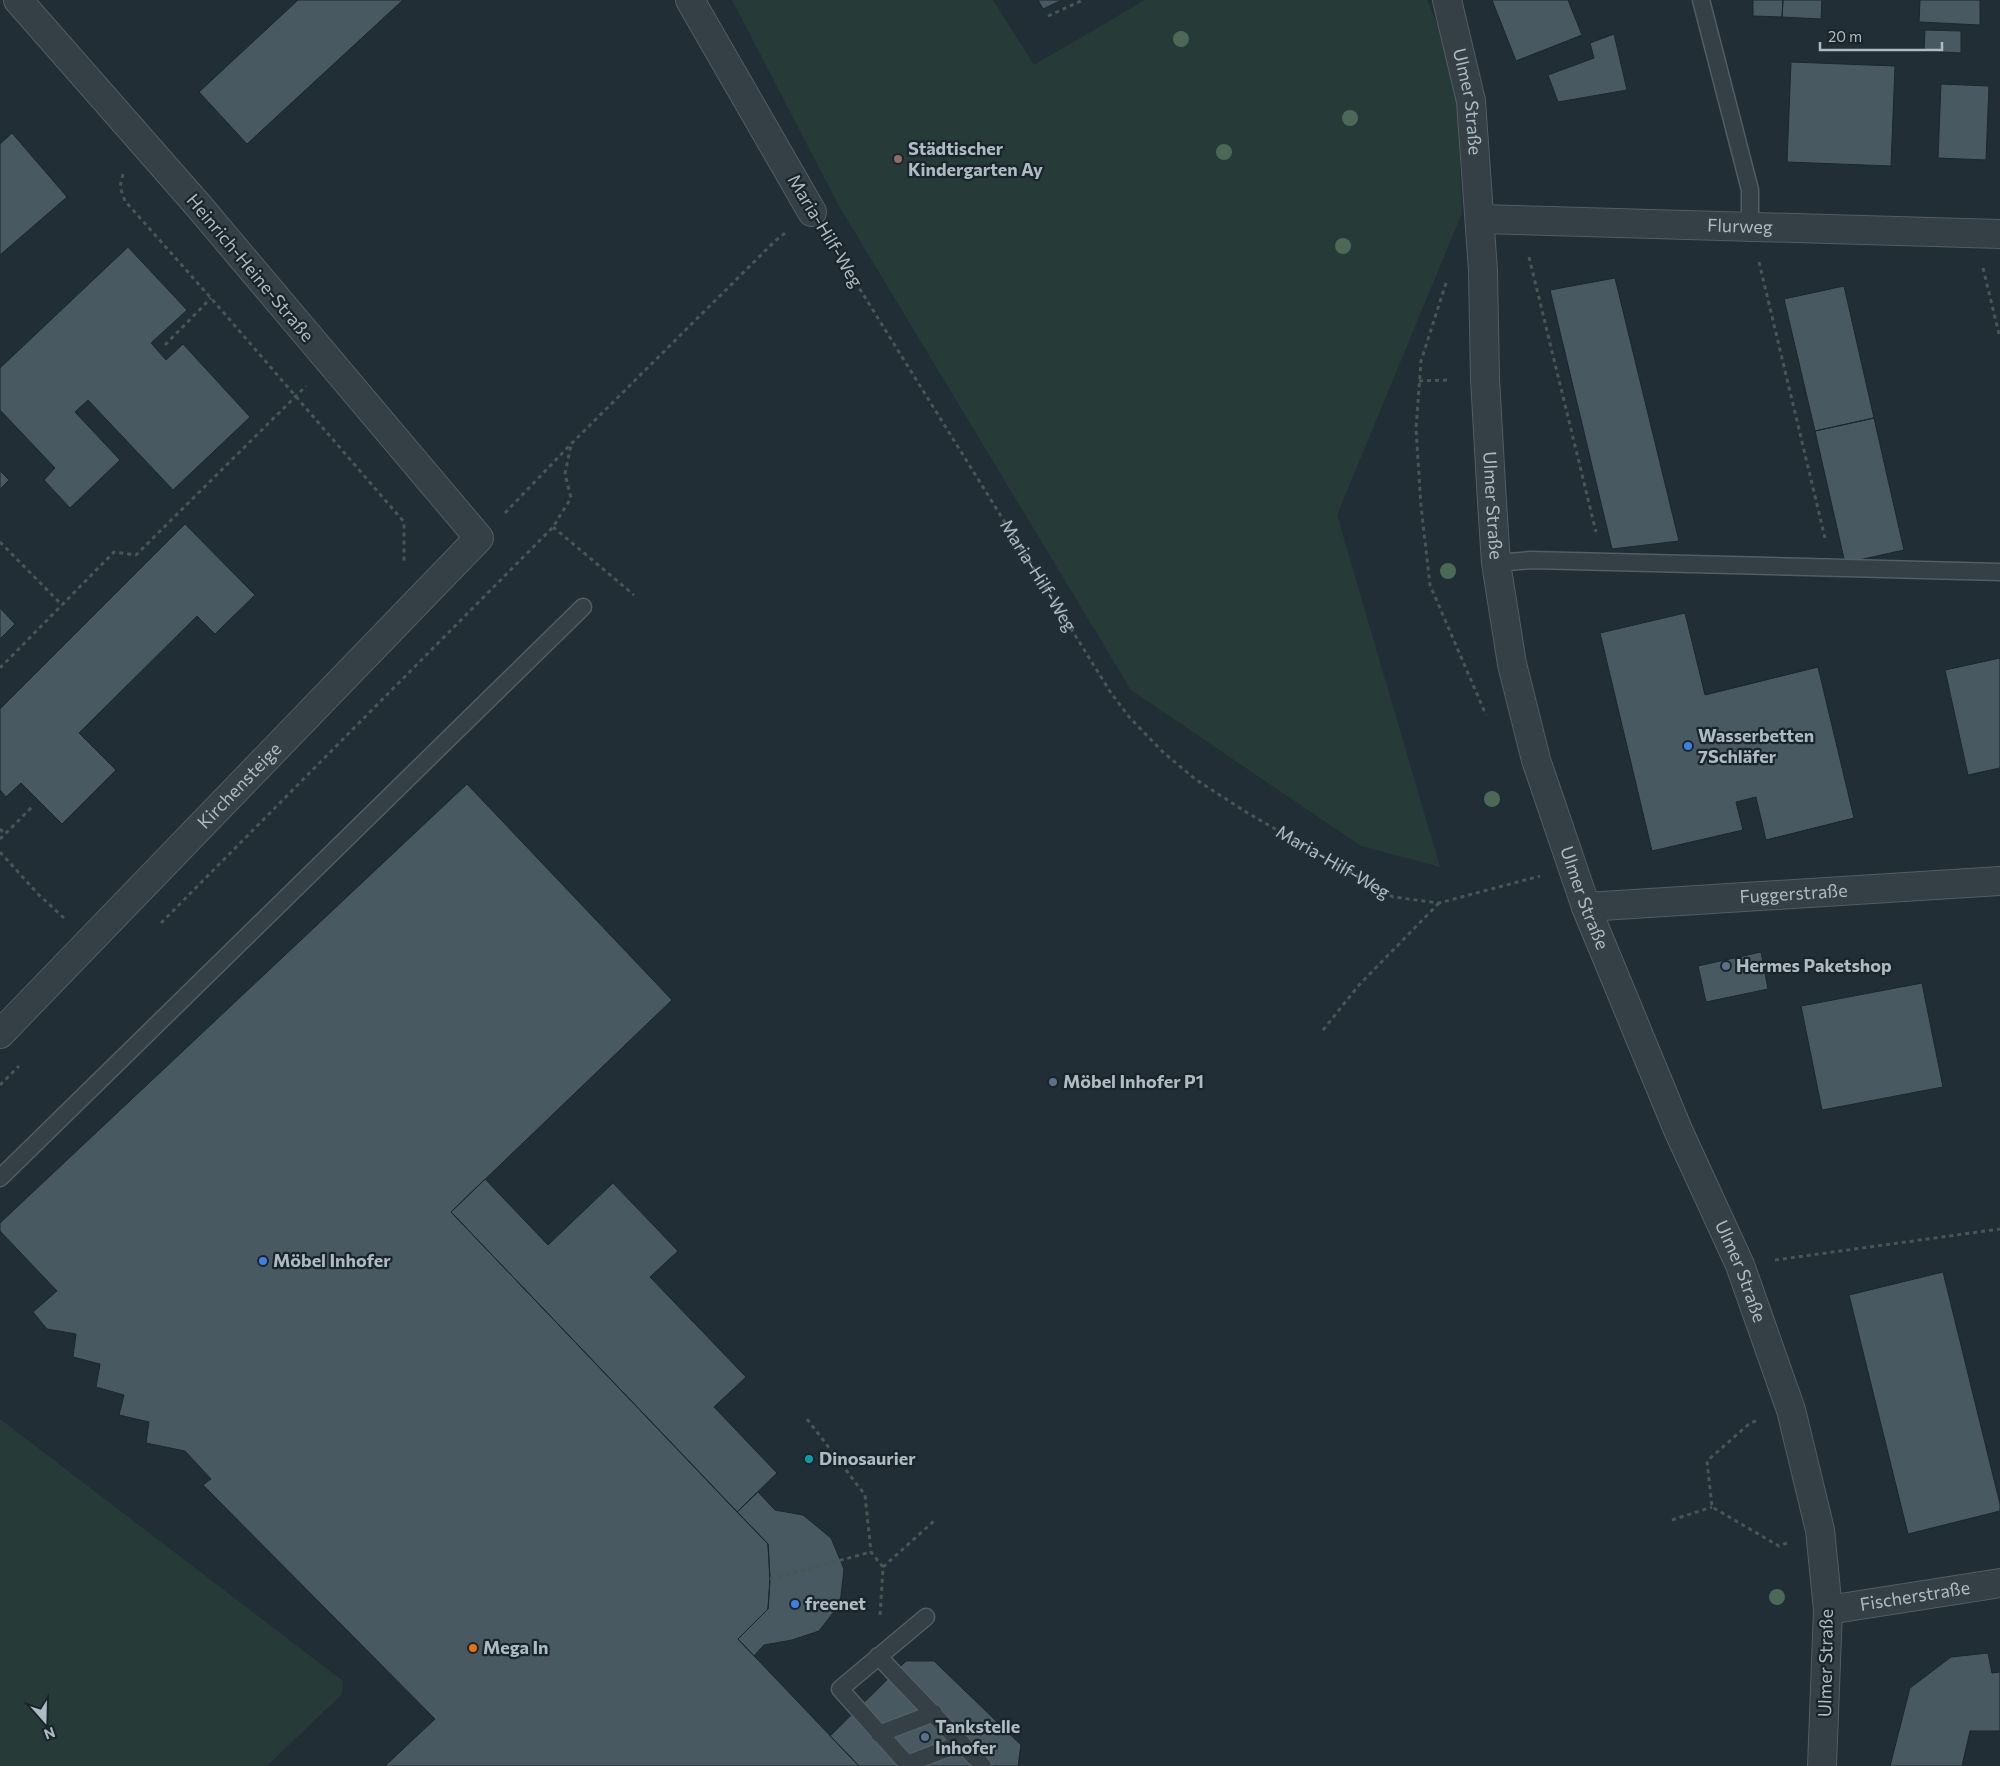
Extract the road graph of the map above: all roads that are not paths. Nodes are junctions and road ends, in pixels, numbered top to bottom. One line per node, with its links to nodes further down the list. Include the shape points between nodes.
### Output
1 (18, 0): 9 (street, Heinrich-Heine-Straße)
2 (690, 0): 5 (street, Maria-Hilf-Weg)
3 (1447, 0): 6 (street, Ulmer Straße, via 1471,101)
4 (1701, 0): 7 (lane, via 1750,190)
5 (812, 212)
6 (1480, 219): 7 (street, Flurweg); 10 (street, Ulmer Straße, via 1487,426)
7 (1750, 227): 8 (street, Flurweg)
8 (1987, 234)
9 (479, 538): 15 (street, Kirchensteige)
10 (1496, 563): 11 (lane, via 1531,560); 14 (street, Ulmer Straße, via 1512,664 1536,760)
11 (2000, 572)
12 (583, 607): 16 (lane)
13 (2000, 881): 14 (street, Fuggerstraße)
14 (1586, 908): 18 (street, Ulmer Straße, via 1678,1130 1740,1265 1791,1410 1820,1530)
15 (0, 1034)
16 (0, 1178)
17 (2000, 1583): 18 (street, Fischerstraße)
18 (1828, 1610): 26 (street, Ulmer Straße)
19 (926, 1618): 20 (lane)
20 (878, 1656): 21 (lane); 22 (lane, via 840,1689)
21 (934, 1713): 22 (lane); 23 (lane)
22 (880, 1734): 24 (lane)
23 (962, 1743): 24 (lane); 25 (lane)
24 (908, 1765)
25 (983, 1766)
26 (1822, 1766)

